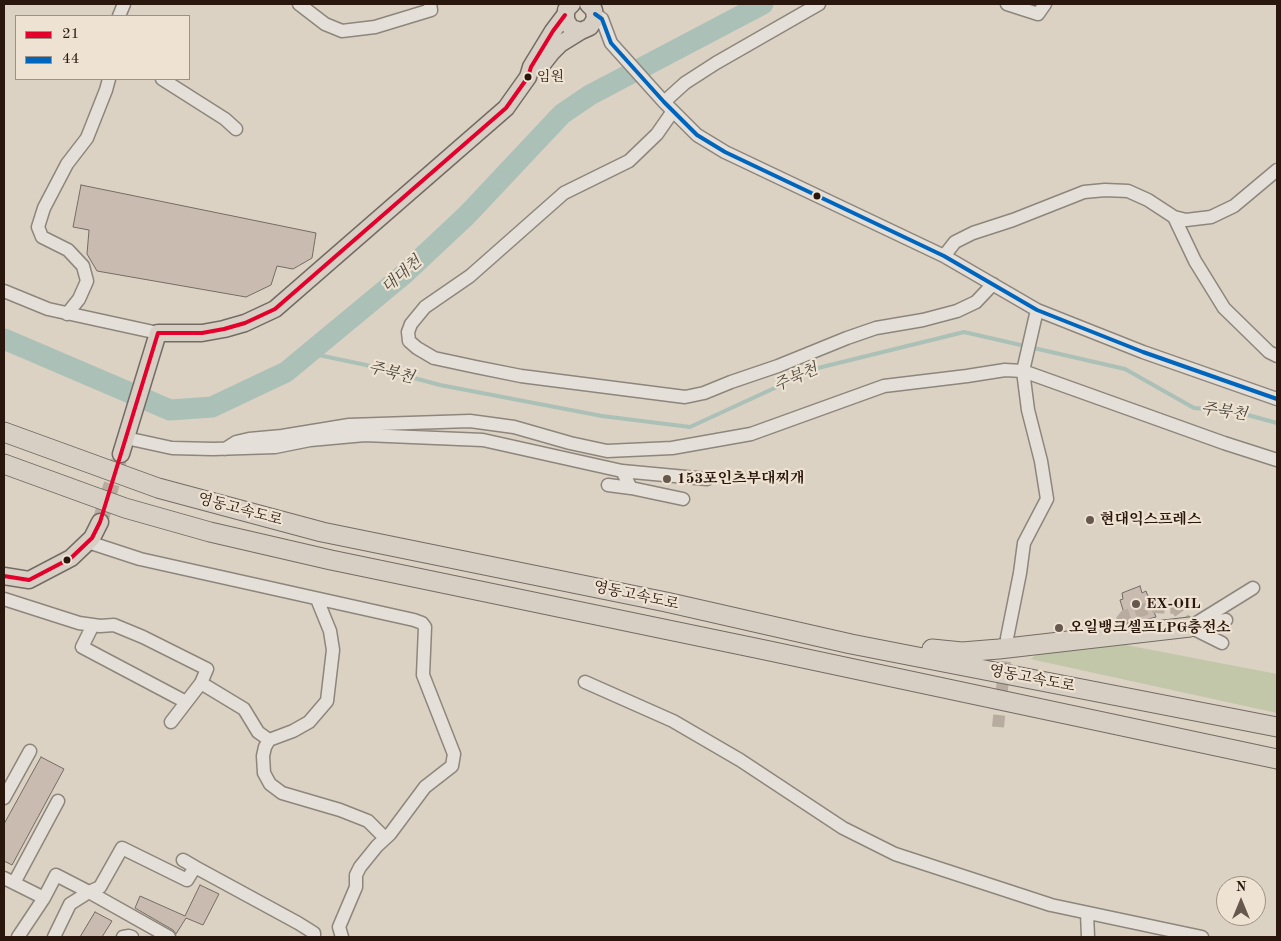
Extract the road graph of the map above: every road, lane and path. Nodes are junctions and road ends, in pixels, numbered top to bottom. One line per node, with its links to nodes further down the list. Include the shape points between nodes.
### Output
1 (299, 4): 2 (street, via 326,24 342,31 375,27 431,10)
2 (430, 4)
3 (819, 4): 13 (street, via 716,62 685,83)
4 (1007, 4): 5 (street, via 1038,14)
5 (1045, 4)
6 (569, 7): 8 (main road, via 568,24 576,30); 10 (main road, via 530,67)
7 (592, 7): 8 (main road, via 593,24); 9 (street, via 602,19)
8 (583, 30): 9 (street, via 595,31); 10 (main road, via 560,44 536,73)
9 (611, 43): 13 (street)
10 (528, 77): 22 (main road, via 506,108 275,309 224,329 202,333)
11 (109, 80): 20 (street, via 87,138 67,164 38,227 42,237 68,250 83,266 87,281)
12 (164, 80): 14 (street)
13 (665, 103): 17 (street, via 697,136 725,152); 18 (street, via 658,134 630,162 564,193 470,276 424,307 411,324 409,341 434,358 521,376 686,396 704,393 876,328 957,311 976,302)
14 (236, 129)
15 (1277, 170): 16 (street, via 1234,206 1211,217 1186,220)
16 (1174, 217): 17 (street, via 1128,191 1084,192 973,233 955,242); 23 (street, via 1195,261 1224,308)
17 (944, 256): 18 (street)
18 (993, 284): 21 (street)
19 (4, 291): 20 (street)
20 (67, 314): 22 (street)
21 (1035, 315): 24 (street); 25 (street)
22 (158, 333): 27 (main road)
23 (1277, 356)
24 (1023, 371): 28 (street, via 1005,370 884,386 751,434 672,448 607,451 514,427 470,421 349,425 249,439); 30 (street); 46 (street, via 1047,499 1024,543)
25 (1277, 399)
26 (4, 432): 48 (highway, 영동고속도로, via 158,488 322,532 666,602)
27 (126, 438): 28 (street, via 172,448); 29 (main road)
28 (225, 449): 32 (street, via 275,447 365,435 483,440)
29 (121, 454)
30 (1277, 460)
31 (4, 464): 56 (highway, 영동고속도로, via 125,508 322,558)
32 (622, 471): 33 (street); 35 (street)
33 (707, 479)
34 (608, 485): 35 (street)
35 (631, 488): 36 (street)
36 (683, 499)
37 (100, 522): 38 (main road)
38 (88, 542): 39 (main road, via 71,558 29,580); 42 (street, via 140,559)
39 (4, 576)
40 (1253, 588): 45 (street)
41 (4, 599): 44 (street)
42 (318, 599): 54 (street, via 333,650 326,701 309,722); 59 (street, via 414,620 425,628 424,675 454,754 452,766 426,787)
43 (1226, 620): 45 (street)
44 (93, 625): 50 (street, via 114,625 188,658 207,669); 51 (street, via 82,647)
45 (1190, 627): 47 (street); 48 (highway, via 962,652)
46 (1008, 638)
47 (1222, 643)
48 (851, 644): 53 (highway, 영동고속도로)
49 (585, 682): 65 (street, via 673,721 740,760 843,828 895,854 1051,905)
50 (201, 683): 51 (street); 54 (street, via 244,709 258,732)
51 (186, 702): 52 (street)
52 (171, 722)
53 (1277, 727)
54 (269, 740): 59 (street, via 263,756 264,773 270,784 282,793 368,821)
55 (30, 751): 57 (street)
56 (1277, 759)
57 (4, 798)
58 (58, 800): 62 (street)
59 (386, 838): 72 (street, via 356,875 356,886 339,927)
60 (183, 860): 61 (street)
61 (195, 867): 63 (street, via 187,880 122,848 100,887); 71 (street, via 298,922 314,933)
62 (9, 880): 64 (street)
63 (89, 892): 64 (street, via 56,875); 67 (street, via 70,904); 70 (street)
64 (44, 898): 66 (street)
65 (1087, 913): 73 (street); 74 (street)
66 (18, 937)
67 (54, 937)
68 (123, 937): 69 (street)
69 (132, 937)
70 (169, 937)
71 (314, 937)
72 (342, 937)
73 (1088, 937)
74 (1202, 937)

